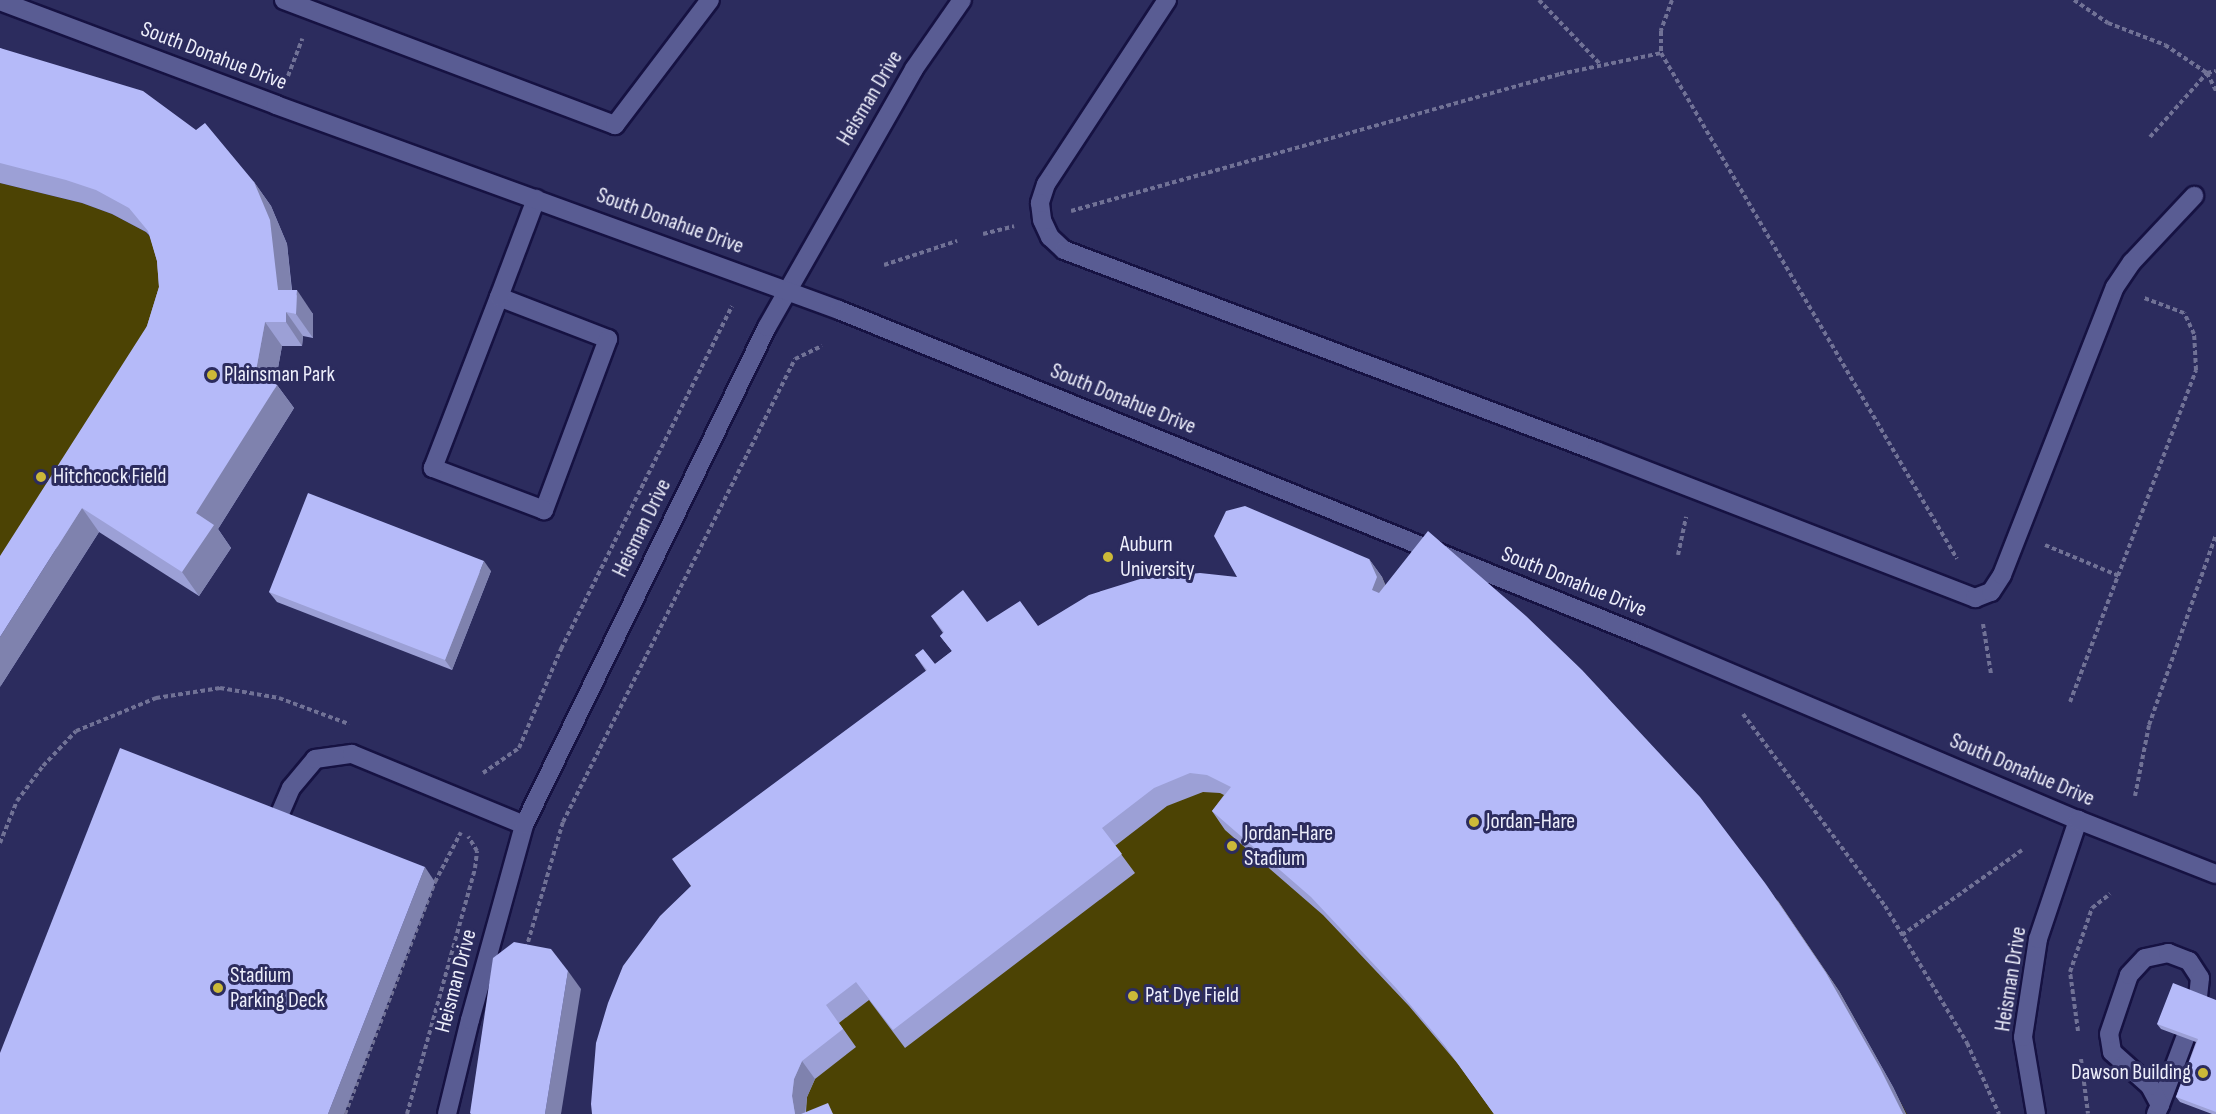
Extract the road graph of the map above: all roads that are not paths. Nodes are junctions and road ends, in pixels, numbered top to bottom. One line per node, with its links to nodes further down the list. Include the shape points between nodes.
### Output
1 (284, 0): 2 (street, via 615,125)
2 (710, 0)
3 (962, 0): 8 (street, Heisman Drive, via 914,69)
4 (1167, 0): 6 (street, via 1046,184 1042,220 1050,237 1064,250 1975,598 1990,592 2002,575 2115,287 2132,262)
5 (0, 1): 7 (street, South Donahue Drive)
6 (2194, 196)
7 (536, 199): 8 (street, South Donahue Drive); 9 (street)
8 (787, 290): 10 (street, South Donahue Drive, via 1646,637); 11 (street, Heisman Drive)
9 (499, 297): 9 (street, via 433,468 544,510 608,339)
10 (2078, 820): 13 (street, South Donahue Drive); 18 (street, Heisman Drive, via 2038,939 2023,1037)
11 (524, 825): 12 (street, via 352,754 315,759 291,788); 17 (street, Heisman Drive)
12 (264, 851)
13 (2216, 874)
14 (2198, 997): 16 (street, via 2200,978 2189,962 2168,953 2145,958 2129,975 2109,1034 2112,1052 2150,1086)
15 (2185, 1038): 16 (street)
16 (2158, 1110)
17 (447, 1114)
18 (2036, 1114)

